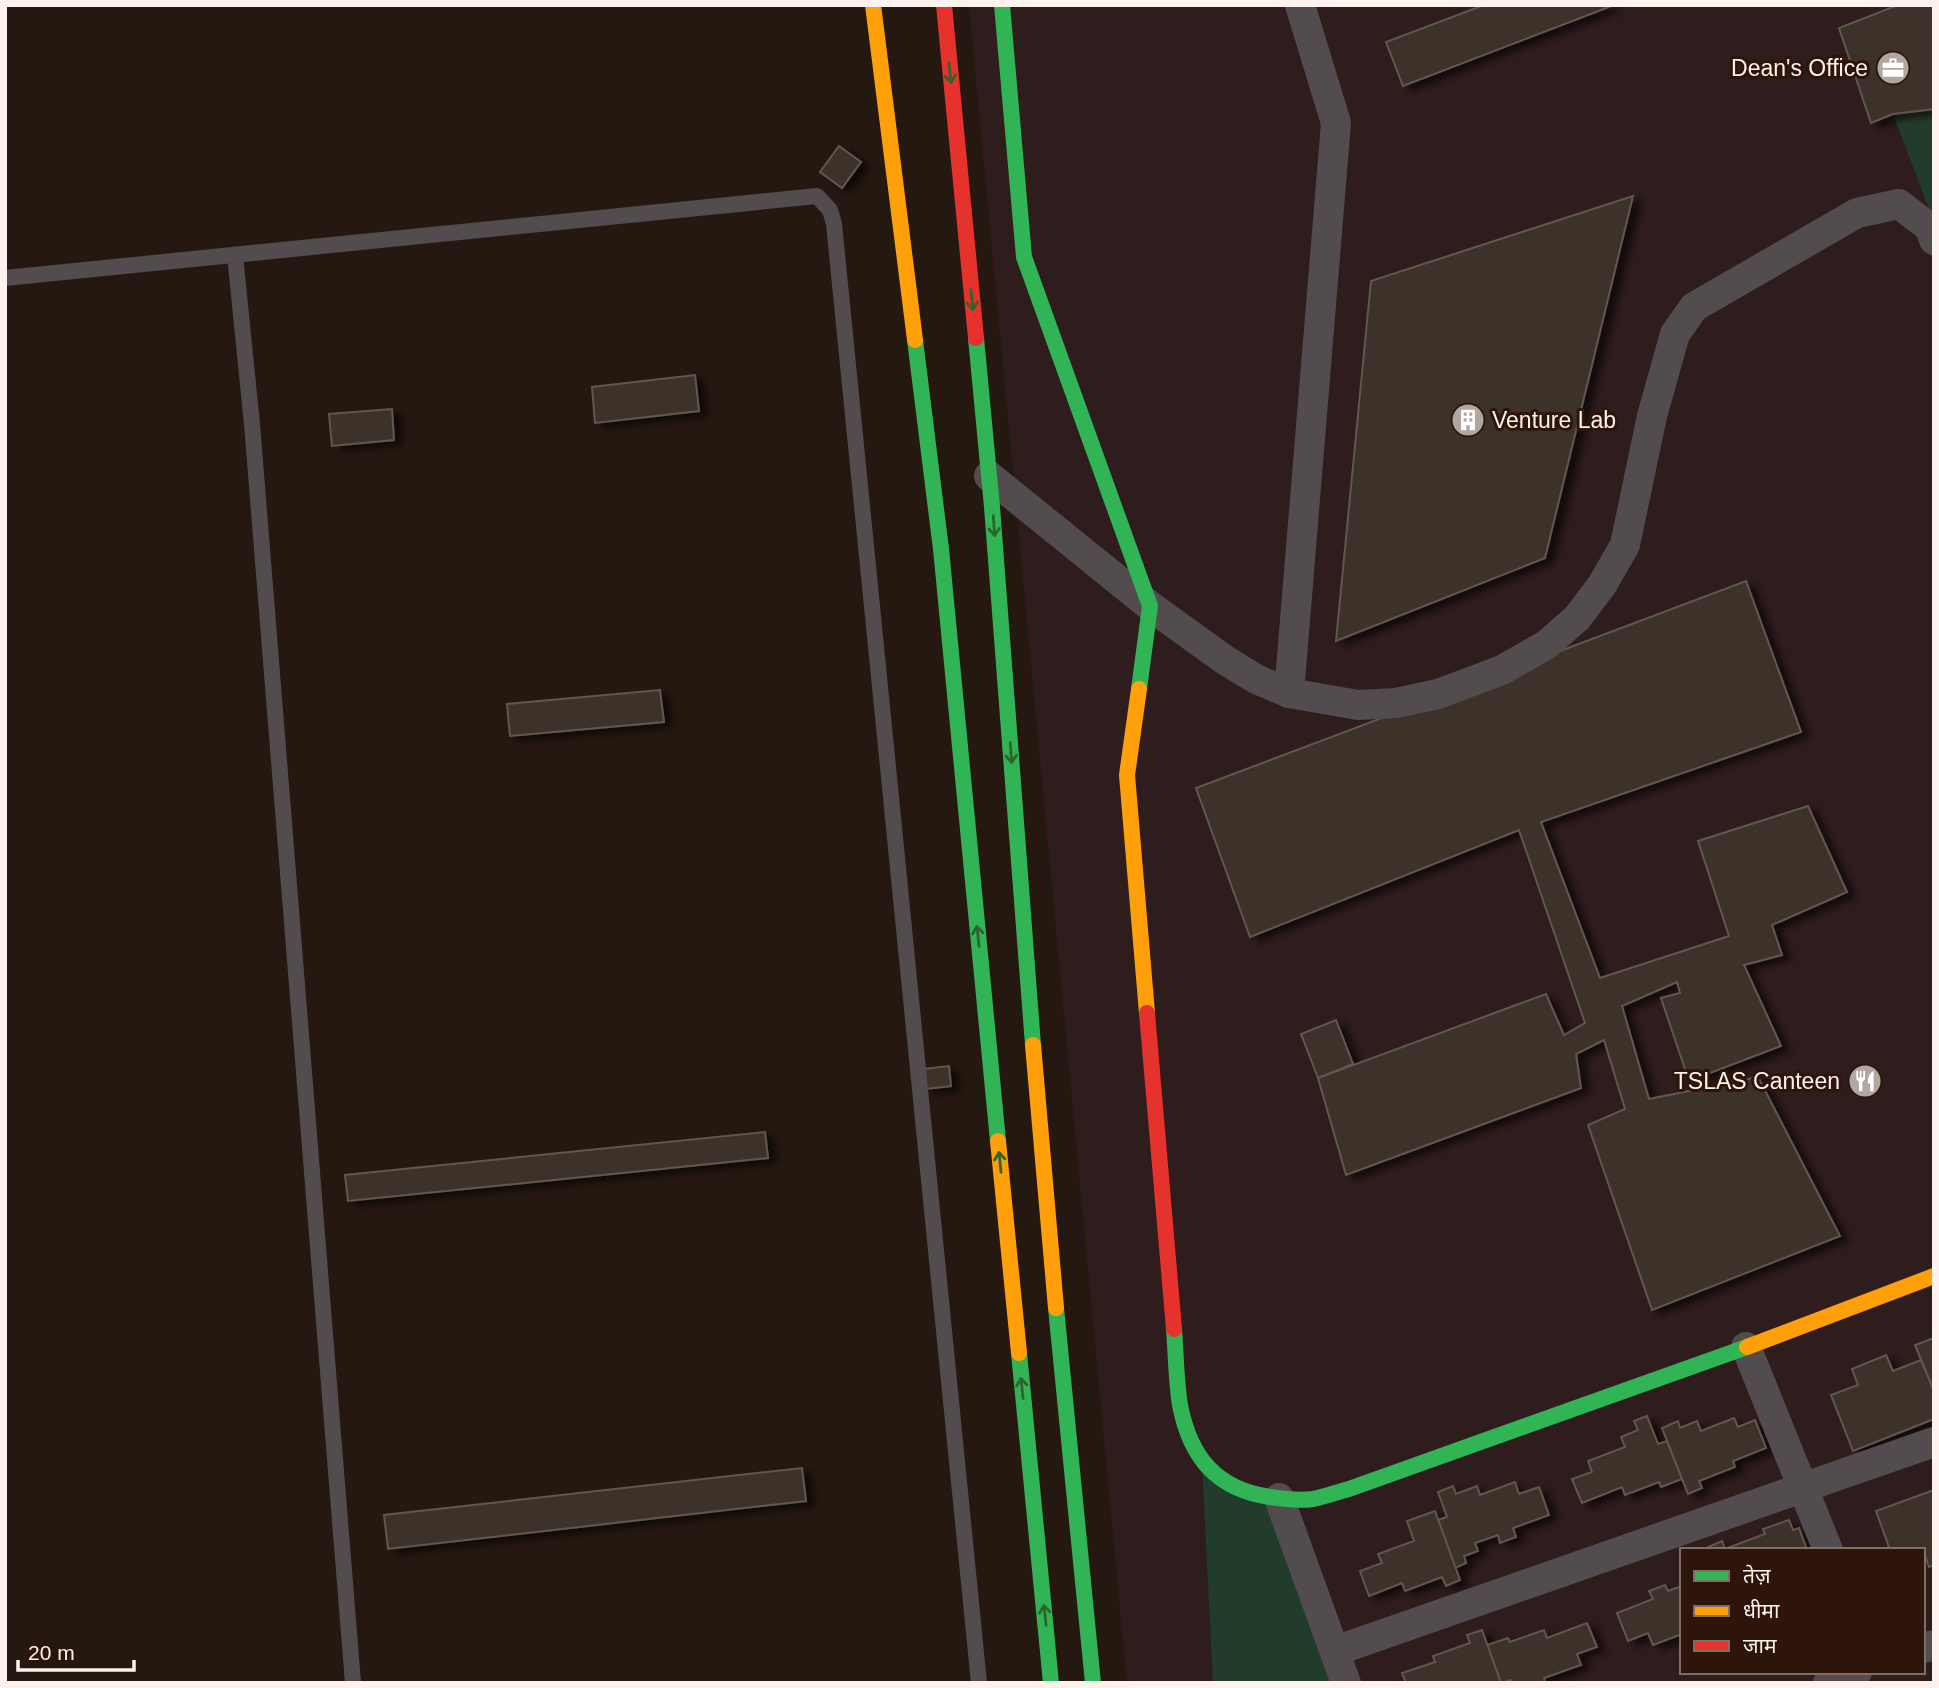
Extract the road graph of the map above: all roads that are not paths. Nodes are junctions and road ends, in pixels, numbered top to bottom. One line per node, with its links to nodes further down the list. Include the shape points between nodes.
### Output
1 (873, 5): 21 (street, one-way to 1, via 941,549)
2 (943, 5): 8 (street, one-way to 8)
3 (1002, 5): 9 (street, via 1024,257)
4 (1300, 5): 10 (street, via 1336,123)
5 (1934, 240): 10 (street, via 1930,228 1899,204 1857,213 1694,307 1675,334 1625,545 1577,618 1546,645 1502,670 1438,694 1396,703 1358,705)
6 (235, 256): 7 (lane); 19 (lane); 20 (lane, via 817,196 830,210)
7 (5, 278)
8 (989, 476): 9 (street); 22 (street, one-way to 22, via 1044,1184)
9 (1150, 607): 10 (street, via 1225,660); 15 (street, via 1127,775 1180,1404 1186,1433 1202,1463 1228,1488)
10 (1289, 693)
11 (1934, 1276): 12 (street)
12 (1746, 1347): 14 (street); 15 (street, via 1349,1489 1310,1499)
13 (1934, 1442): 14 (street)
14 (1805, 1487): 16 (street); 17 (street)
15 (1279, 1498): 17 (street)
16 (1827, 1548)
17 (1335, 1651): 23 (street)
18 (1852, 1674): 24 (street)
19 (353, 1683)
20 (978, 1683)
21 (1051, 1683)
22 (1093, 1683)
23 (1346, 1683)
24 (1828, 1683)

